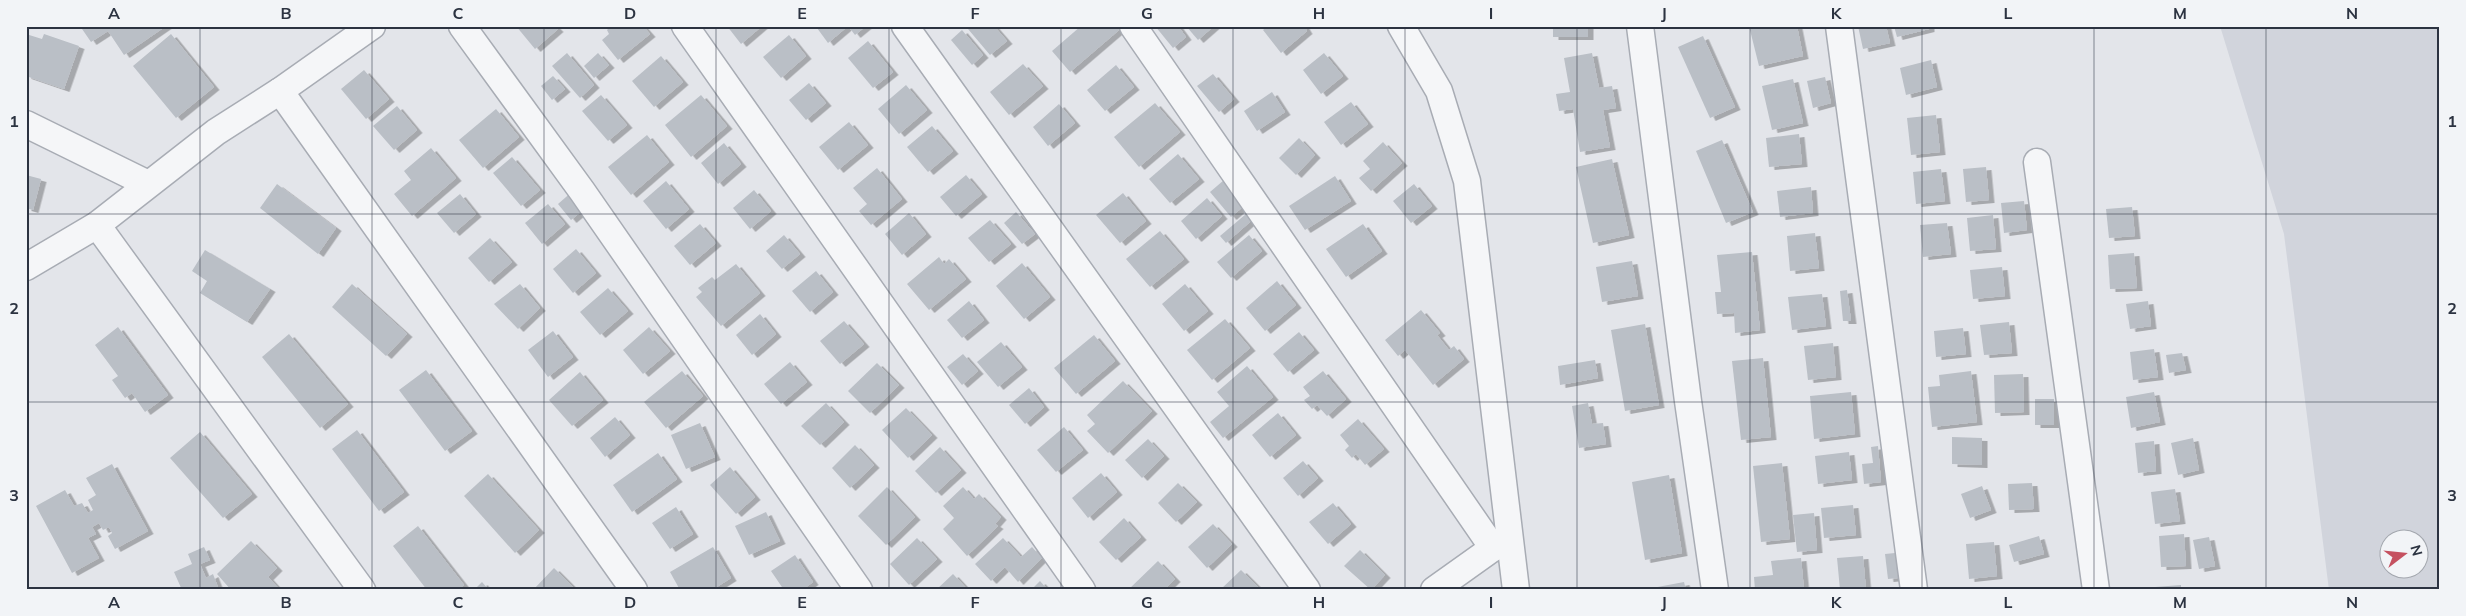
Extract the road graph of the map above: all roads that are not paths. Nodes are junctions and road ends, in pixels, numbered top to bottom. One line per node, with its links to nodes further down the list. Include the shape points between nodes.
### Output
1 (372, 26): 9 (street)
2 (462, 26): 18 (street, via 582,191)
3 (685, 26): 19 (street)
4 (906, 26): 20 (street)
5 (1133, 26): 15 (street)
6 (1401, 26): 15 (street, via 1439,91 1467,181)
7 (1640, 26): 23 (street)
8 (1839, 26): 24 (street)
9 (280, 91): 12 (street, via 216,132); 17 (street)
10 (26, 124): 12 (street)
11 (2036, 162): 25 (street)
12 (148, 184): 13 (street)
13 (97, 225): 14 (street); 16 (street)
14 (26, 267)
15 (1501, 542): 21 (street); 22 (street)
16 (362, 590)
17 (634, 590)
18 (859, 590)
19 (1082, 590)
20 (1307, 590)
21 (1434, 590)
22 (1516, 590)
23 (1715, 590)
24 (1914, 590)
25 (2096, 590)

